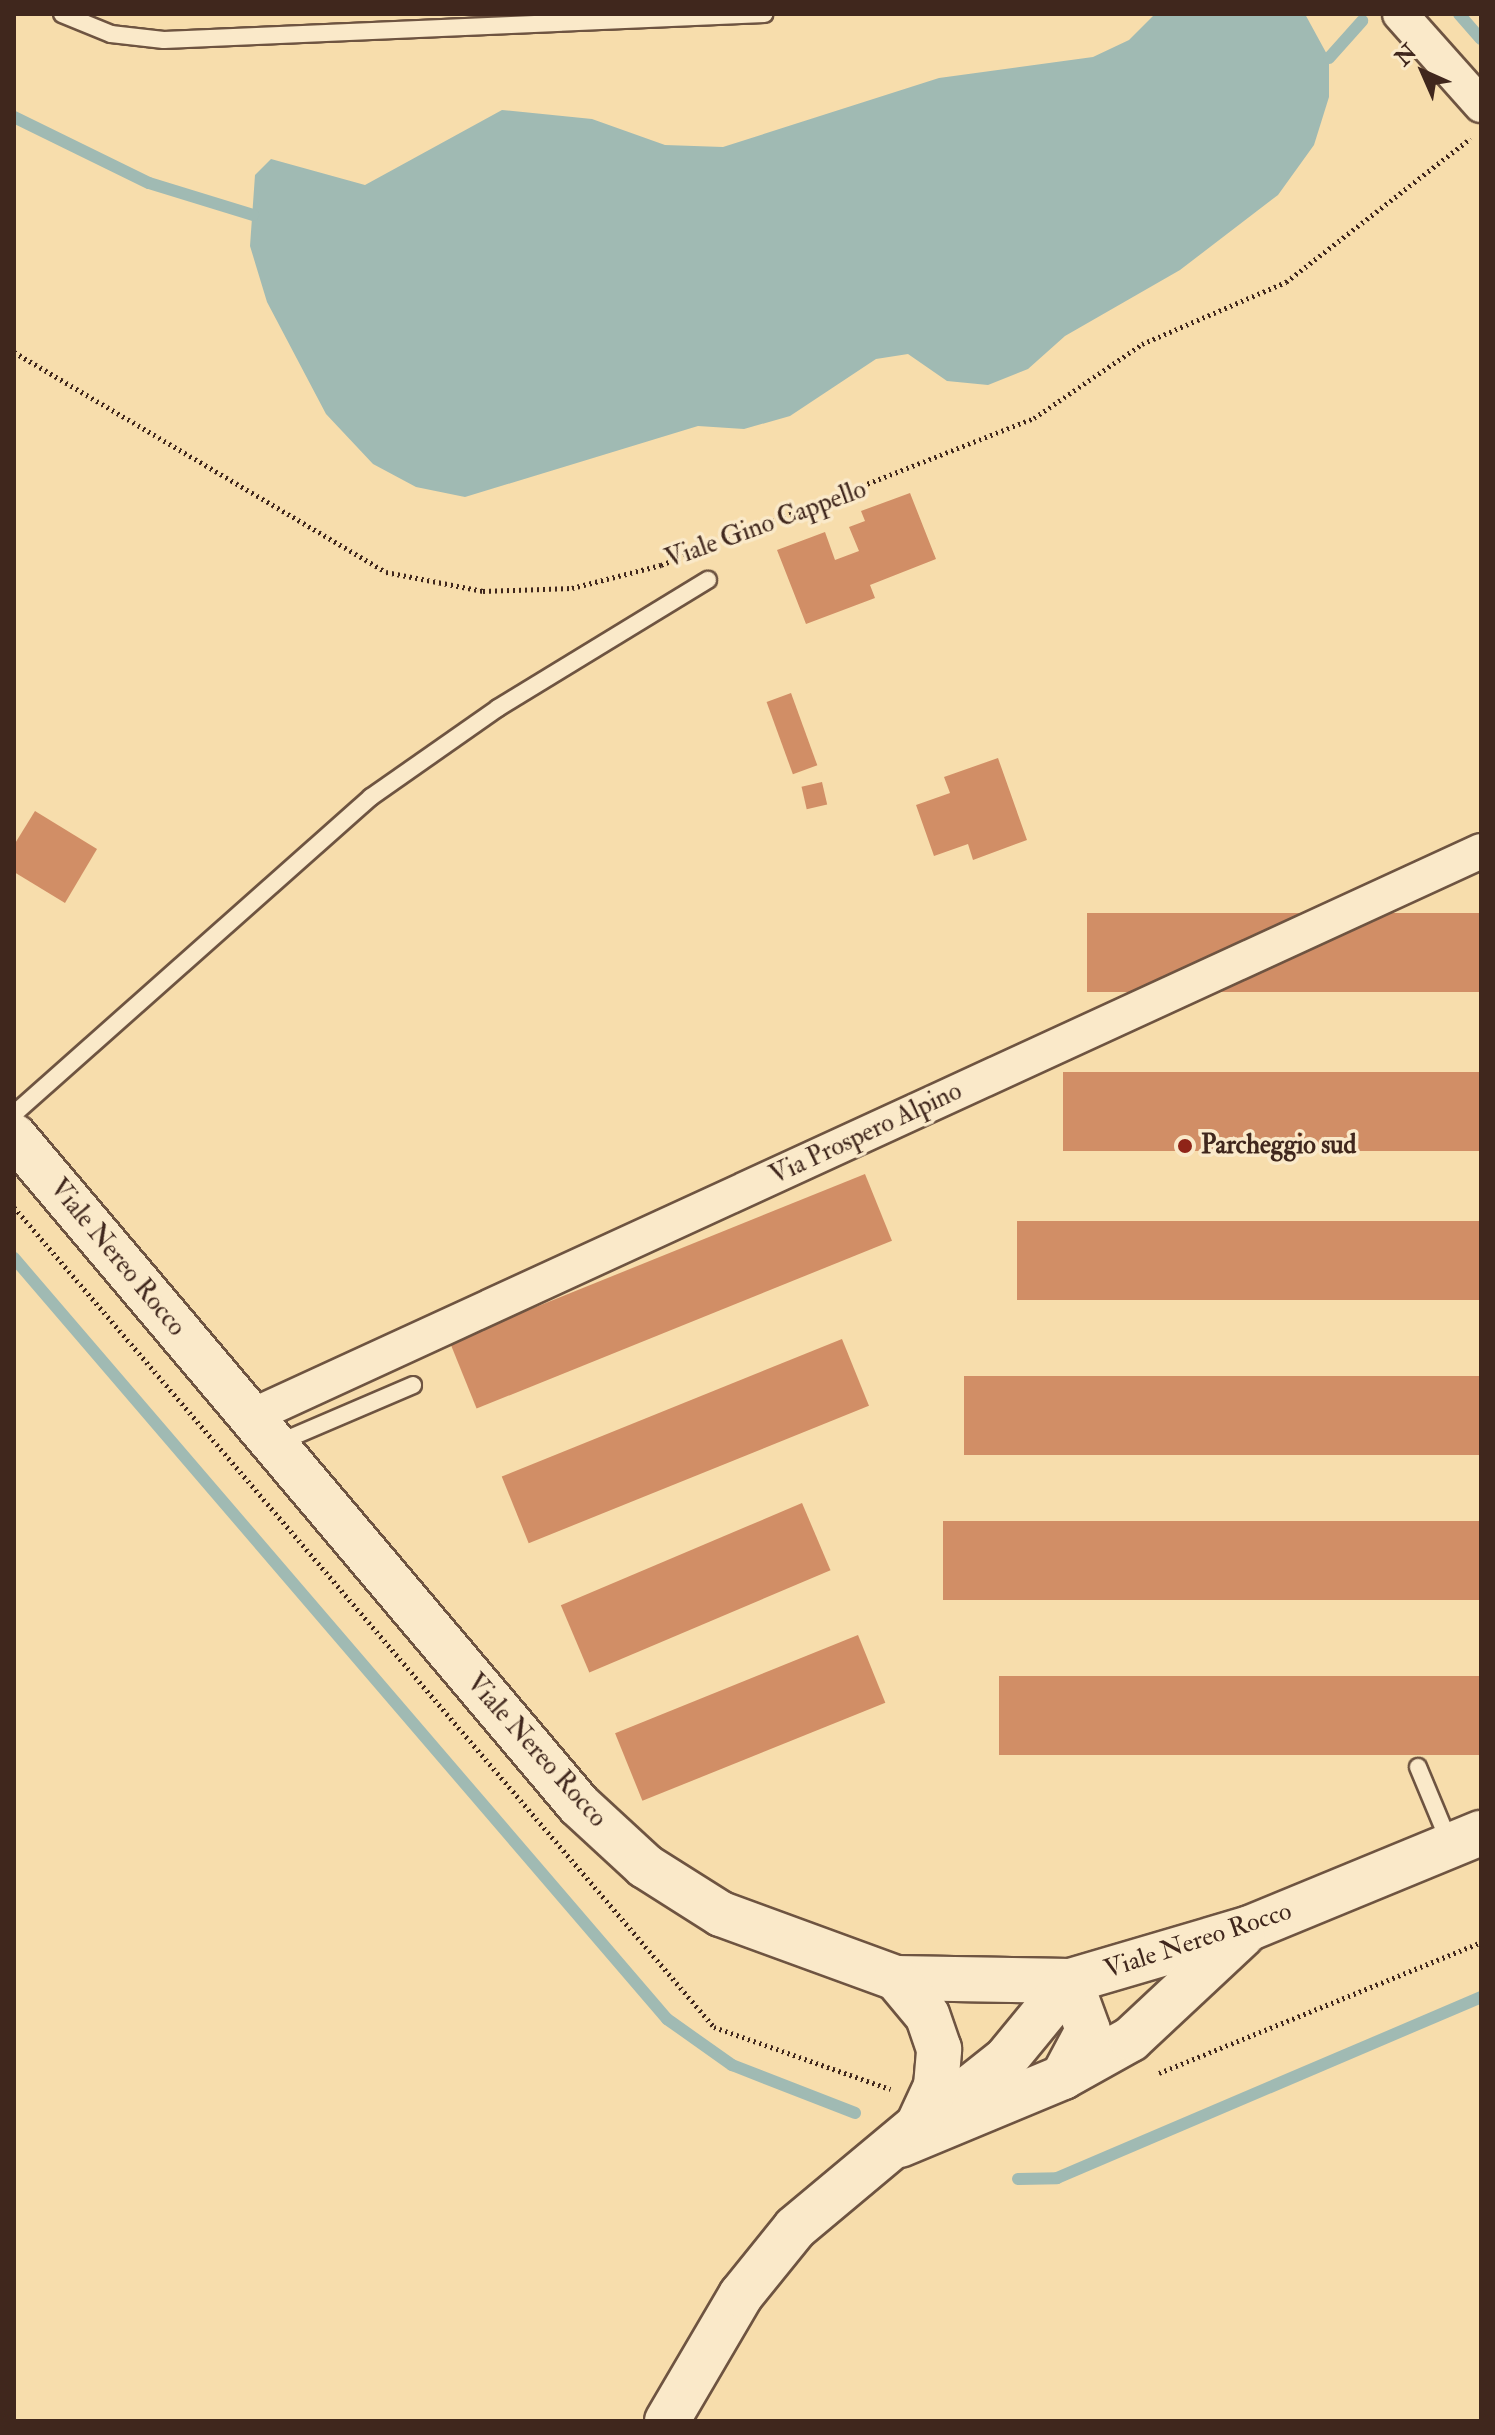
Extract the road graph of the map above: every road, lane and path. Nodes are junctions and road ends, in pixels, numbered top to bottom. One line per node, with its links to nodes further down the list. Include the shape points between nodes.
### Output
1 (62, 14): 2 (lane, via 111,34 164,40)
2 (764, 14)
3 (1400, 14): 4 (street)
4 (1481, 105)
5 (1481, 130): 6 (path, Viale Gino Cappello, via 1286,282 1142,344 1034,418 661,565 572,588 483,591 386,572)
6 (14, 352)
7 (708, 580): 9 (lane, via 498,708 371,797)
8 (1481, 851): 12 (street, Via Prospero Alpino)
9 (14, 1114)
10 (14, 1136): 12 (street, Viale Nereo Rocco)
11 (413, 1385): 12 (lane)
12 (262, 1431): 17 (street, Viale Nereo Rocco, via 579,1805 645,1866 721,1914)
13 (1418, 1767): 14 (lane)
14 (1466, 1839): 15 (street, Viale Nereo Rocco)
15 (1250, 1928): 18 (street, Viale Nereo Rocco); 19 (street, via 1170,2008)
16 (1481, 1942): 20 (path)
17 (896, 1978): 18 (street, Viale Nereo Rocco); 21 (street, via 927,2015 939,2049 936,2086)
18 (1070, 1981): 19 (street, via 1088,2030); 21 (street, via 1006,2059)
19 (1063, 2077): 21 (street)
20 (1146, 2078)
21 (907, 2136): 22 (street, via 795,2228 741,2295)
22 (667, 2421)

